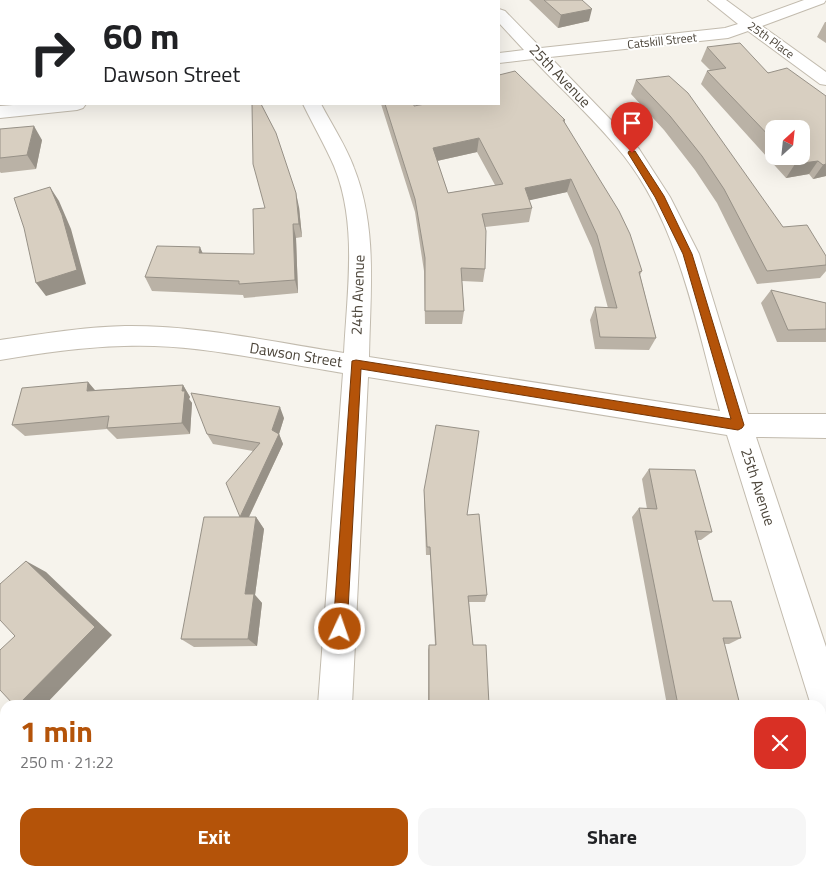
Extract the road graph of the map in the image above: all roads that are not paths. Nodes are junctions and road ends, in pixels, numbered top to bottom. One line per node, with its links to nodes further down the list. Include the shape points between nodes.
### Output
1 (716, 0): 4 (street, 25th Place)
2 (819, 0): 4 (street, Catskill Street)
3 (500, 15): 5 (street, 25th Avenue)
4 (750, 26): 5 (street, Catskill Street, via 728,33); 7 (street, 25th Place)
5 (538, 54): 6 (street, Catskill Street); 13 (street, 25th Avenue, via 632,153 660,196 688,254)
6 (500, 58)
7 (826, 80)
8 (67, 105): 10 (street)
9 (313, 105): 12 (street, 24th Avenue, via 344,167 354,200 360,250)
10 (0, 112)
11 (0, 350): 12 (street, Dawson Street, via 45,342 126,336 189,339)
12 (356, 364): 13 (street, Dawson Street); 16 (street, 24th Avenue)
13 (738, 425): 14 (street, Dawson Street); 15 (street, 25th Avenue)
14 (826, 426)
15 (826, 699)
16 (335, 700)

